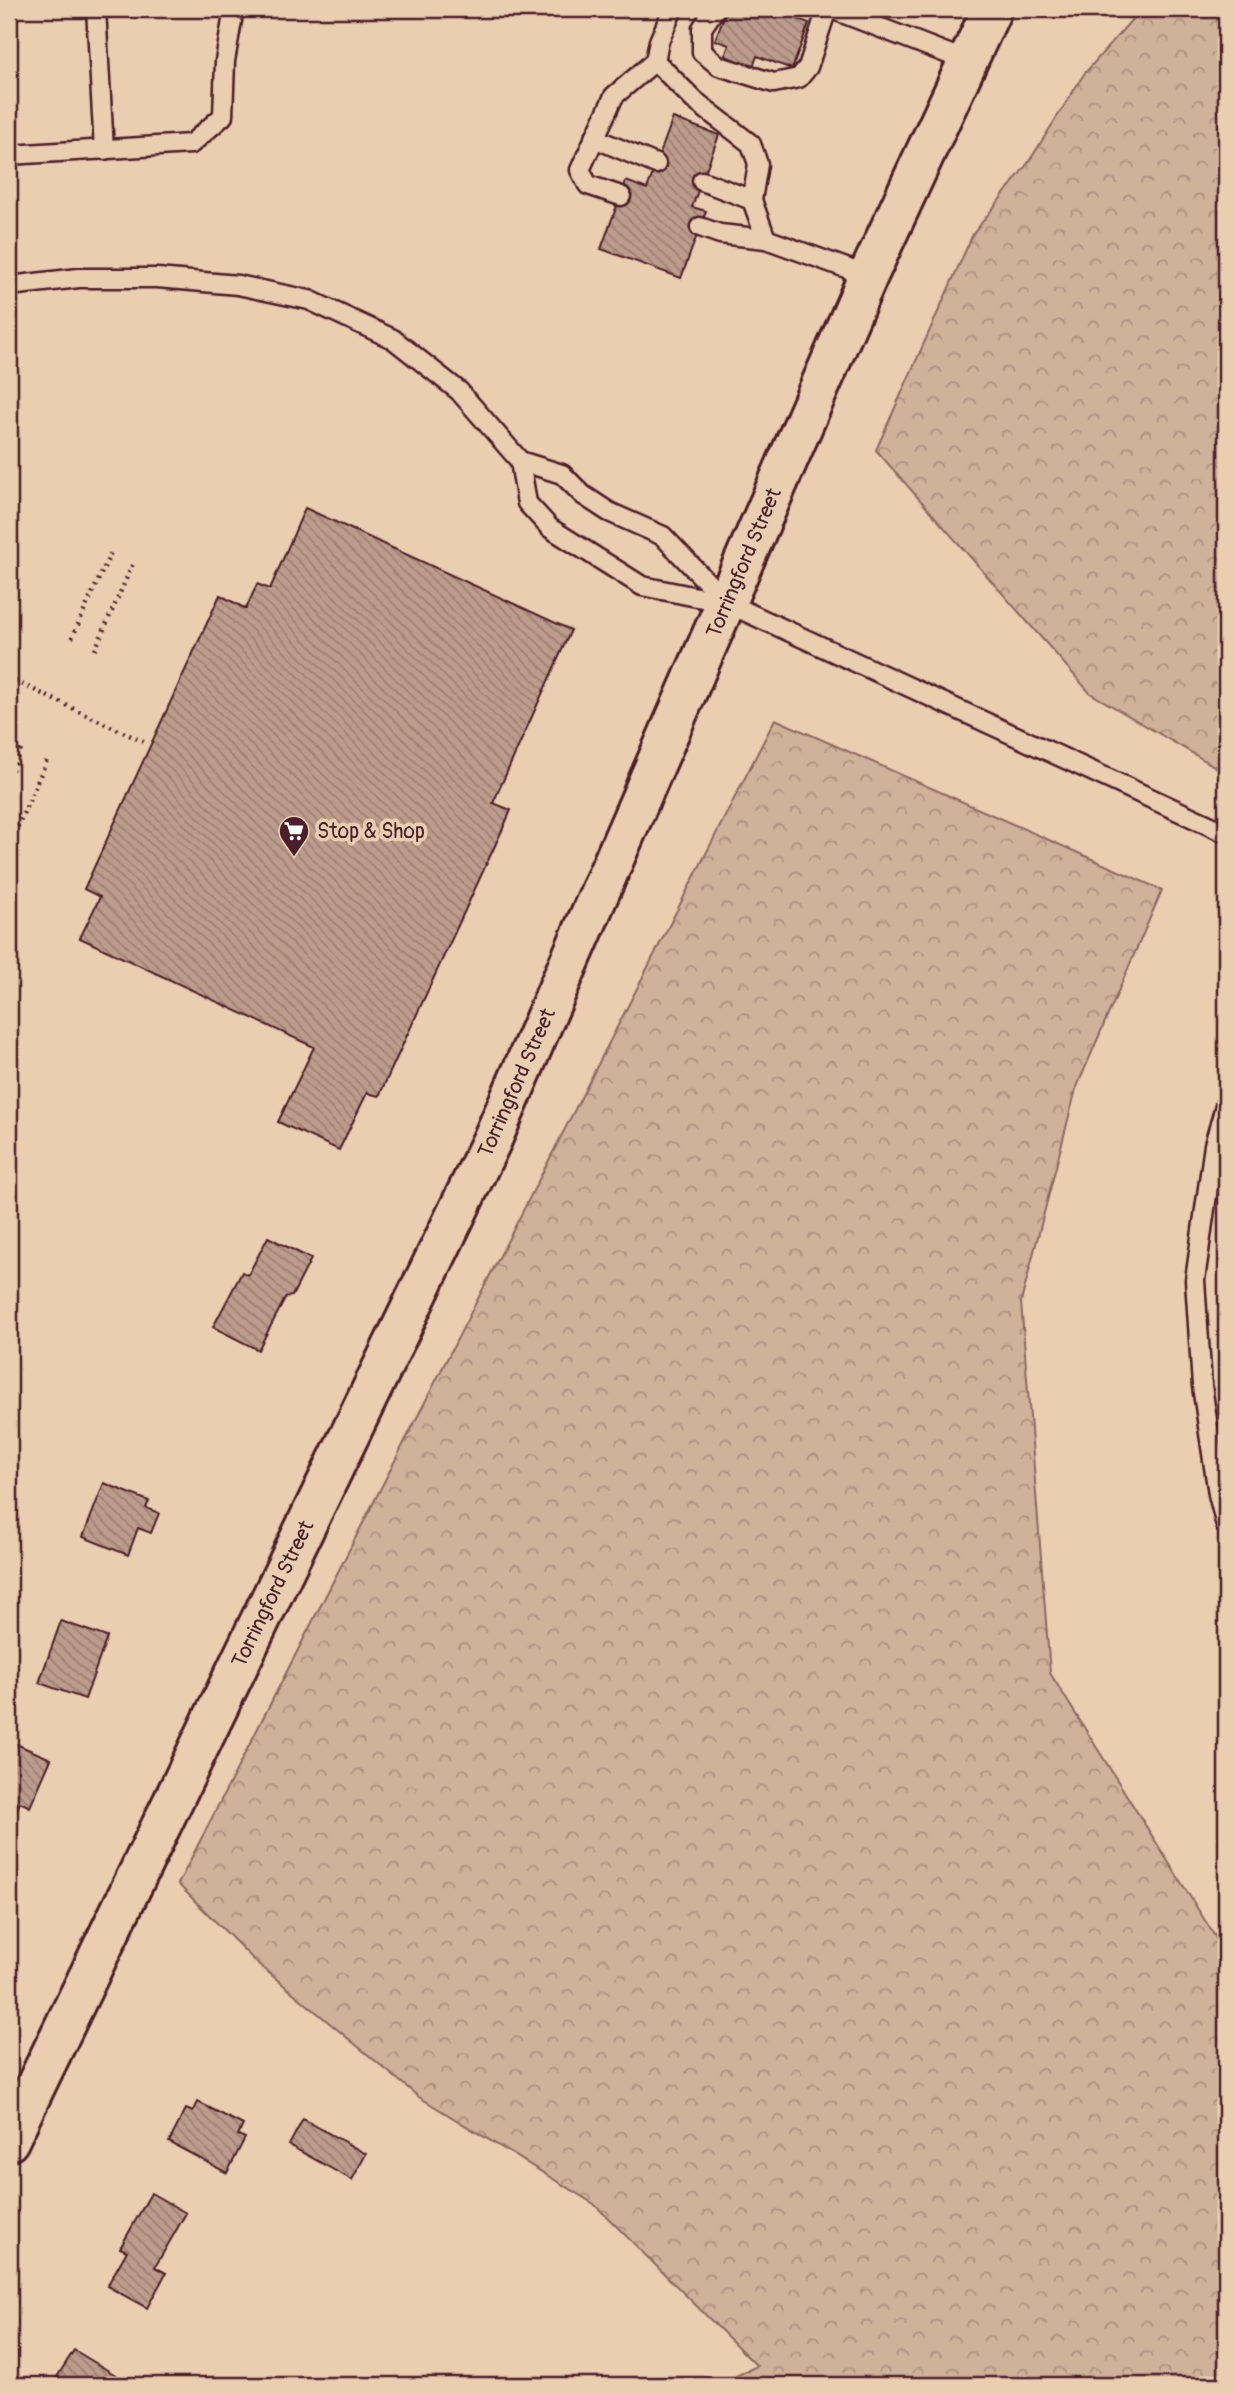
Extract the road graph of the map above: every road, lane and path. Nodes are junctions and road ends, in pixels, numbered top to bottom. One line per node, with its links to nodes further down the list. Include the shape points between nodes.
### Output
1 (96, 9): 11 (lane)
2 (234, 9): 11 (lane, via 225,61 223,116 191,144)
3 (673, 9): 8 (lane)
4 (715, 9): 5 (lane, via 702,28 702,52 719,66 774,83 799,78 808,67)
5 (827, 9)
6 (832, 9): 9 (lane)
7 (992, 9): 9 (main road, Torringford Street)
8 (655, 61): 10 (lane, via 614,96); 16 (lane, via 694,100 751,144 758,164)
9 (969, 62): 19 (main road, Torringford Street)
10 (594, 138): 13 (lane); 15 (lane, via 580,170 588,185)
11 (104, 150): 12 (lane)
12 (9, 155)
13 (656, 164)
14 (702, 181): 16 (lane)
15 (621, 196)
16 (752, 201): 18 (lane)
17 (700, 227): 18 (lane)
18 (766, 239): 19 (lane)
19 (868, 276): 24 (main road, Torringford Street)
20 (9, 286): 21 (lane, via 79,278 157,278 238,285 309,300 393,339 459,391)
21 (520, 461): 24 (lane, via 562,474 609,512 663,536); 24 (lane, via 527,503 561,536 642,586)
22 (112, 550): 25 (path)
23 (134, 561): 26 (path)
24 (727, 603): 32 (lane); 36 (main road, Torringford Street, via 492,1140)
25 (72, 638)
26 (95, 650)
27 (9, 678): 28 (path)
28 (148, 744)
29 (21, 749): 31 (path)
30 (47, 760): 33 (path)
31 (9, 777)
32 (1226, 833)
33 (9, 846)
34 (1226, 1103): 35 (lane, via 1214,1145 1195,1280 1202,1386)
35 (1226, 1526)
36 (9, 2141)

